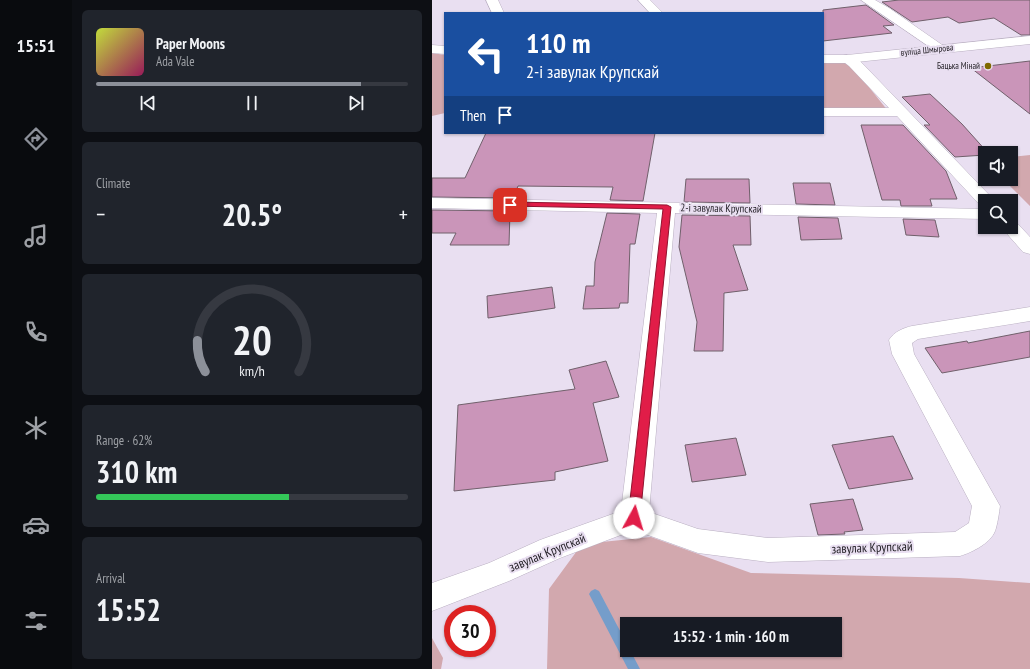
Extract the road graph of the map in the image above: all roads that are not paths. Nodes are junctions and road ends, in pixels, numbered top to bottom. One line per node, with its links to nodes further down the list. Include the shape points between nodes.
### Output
1 (492, 0): 4 (street)
2 (644, 0): 5 (street)
3 (867, 0): 8 (street, via 886,10)
4 (498, 12)
5 (656, 12)
6 (1030, 40): 8 (street, вуліца Шмырова)
7 (432, 49): 9 (street)
8 (942, 49): 11 (street, вуліца Шмырова)
9 (444, 50)
10 (824, 59): 11 (street, вуліца Шмырова)
11 (847, 59): 13 (street)
12 (824, 112): 13 (street)
13 (900, 112): 14 (street)
14 (979, 194)
15 (432, 203): 16 (street, 2-і завулак Крупскай)
16 (667, 207): 17 (street, 2-і завулак Крупскай); 21 (street)
17 (978, 214)
18 (1017, 234): 19 (street)
19 (1030, 248)
20 (1030, 314): 21 (street, завулак Крупскай, via 912,333 900,340 903,354 986,506 982,529 960,544 768,550 698,541)
21 (634, 518): 22 (street, завулак Крупскай)
22 (432, 597)

